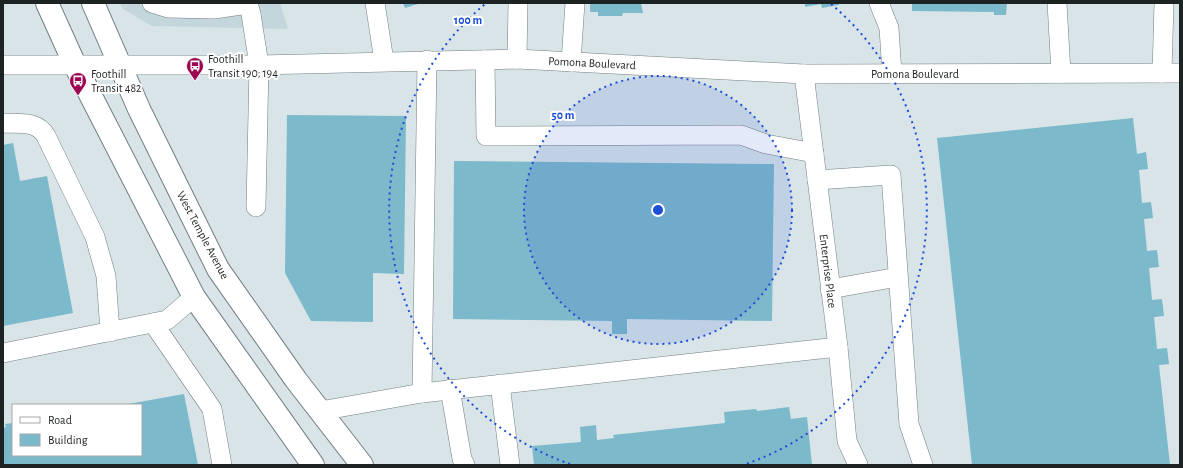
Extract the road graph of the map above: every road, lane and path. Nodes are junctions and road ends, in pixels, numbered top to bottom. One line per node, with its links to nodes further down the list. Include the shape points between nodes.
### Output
1 (47, 3): 18 (main road)
2 (93, 3): 16 (main road, West Temple Avenue)
3 (152, 3): 10 (street, via 168,8 214,9)
4 (375, 3): 14 (street)
5 (518, 3): 11 (street)
6 (575, 3): 15 (street)
7 (879, 3): 22 (street, via 889,28)
8 (1057, 3): 23 (street)
9 (1164, 3): 20 (street)
10 (248, 4): 19 (street)
11 (516, 59): 13 (street, Pomona Boulevard); 15 (street, Pomona Boulevard)
12 (427, 60): 13 (street, Pomona Boulevard); 14 (street, Pomona Boulevard); 37 (street)
13 (485, 60): 25 (street, via 486,136 742,135 766,144)
14 (384, 61): 19 (street, Pomona Boulevard)
15 (571, 62): 21 (street, Pomona Boulevard)
16 (120, 64): 18 (street, Pomona Boulevard); 19 (street, Pomona Boulevard); 38 (main road, West Temple Avenue, via 218,269)
17 (3, 65): 18 (street, Pomona Boulevard)
18 (75, 65): 30 (main road)
19 (259, 65): 27 (street)
20 (1171, 73): 23 (street, Pomona Boulevard)
21 (804, 74): 22 (street, Pomona Boulevard); 25 (street, Enterprise Place)
22 (892, 74): 23 (street, Pomona Boulevard)
23 (1061, 74)
24 (3, 123): 32 (street, via 32,124 42,129 46,136 95,237 106,276)
25 (814, 153): 26 (street, Enterprise Place)
26 (817, 180): 28 (street, via 891,175); 29 (street, Enterprise Place)
27 (256, 207)
28 (898, 277): 29 (street); 45 (street, via 909,424)
29 (830, 289): 33 (street, Enterprise Place)
30 (194, 297): 31 (street, via 167,320); 40 (main road)
31 (153, 323): 32 (street); 39 (street, via 212,409)
32 (110, 332): 34 (street)
33 (838, 347): 35 (street); 44 (street, Enterprise Place, via 847,441)
34 (3, 353)
35 (500, 384): 36 (street); 43 (street)
36 (450, 390): 37 (street); 42 (street)
37 (422, 393): 38 (street)
38 (320, 411): 41 (main road, West Temple Avenue)
39 (222, 465)
40 (313, 465)
41 (362, 465)
42 (465, 465)
43 (510, 465)
44 (858, 465)
45 (923, 465)

